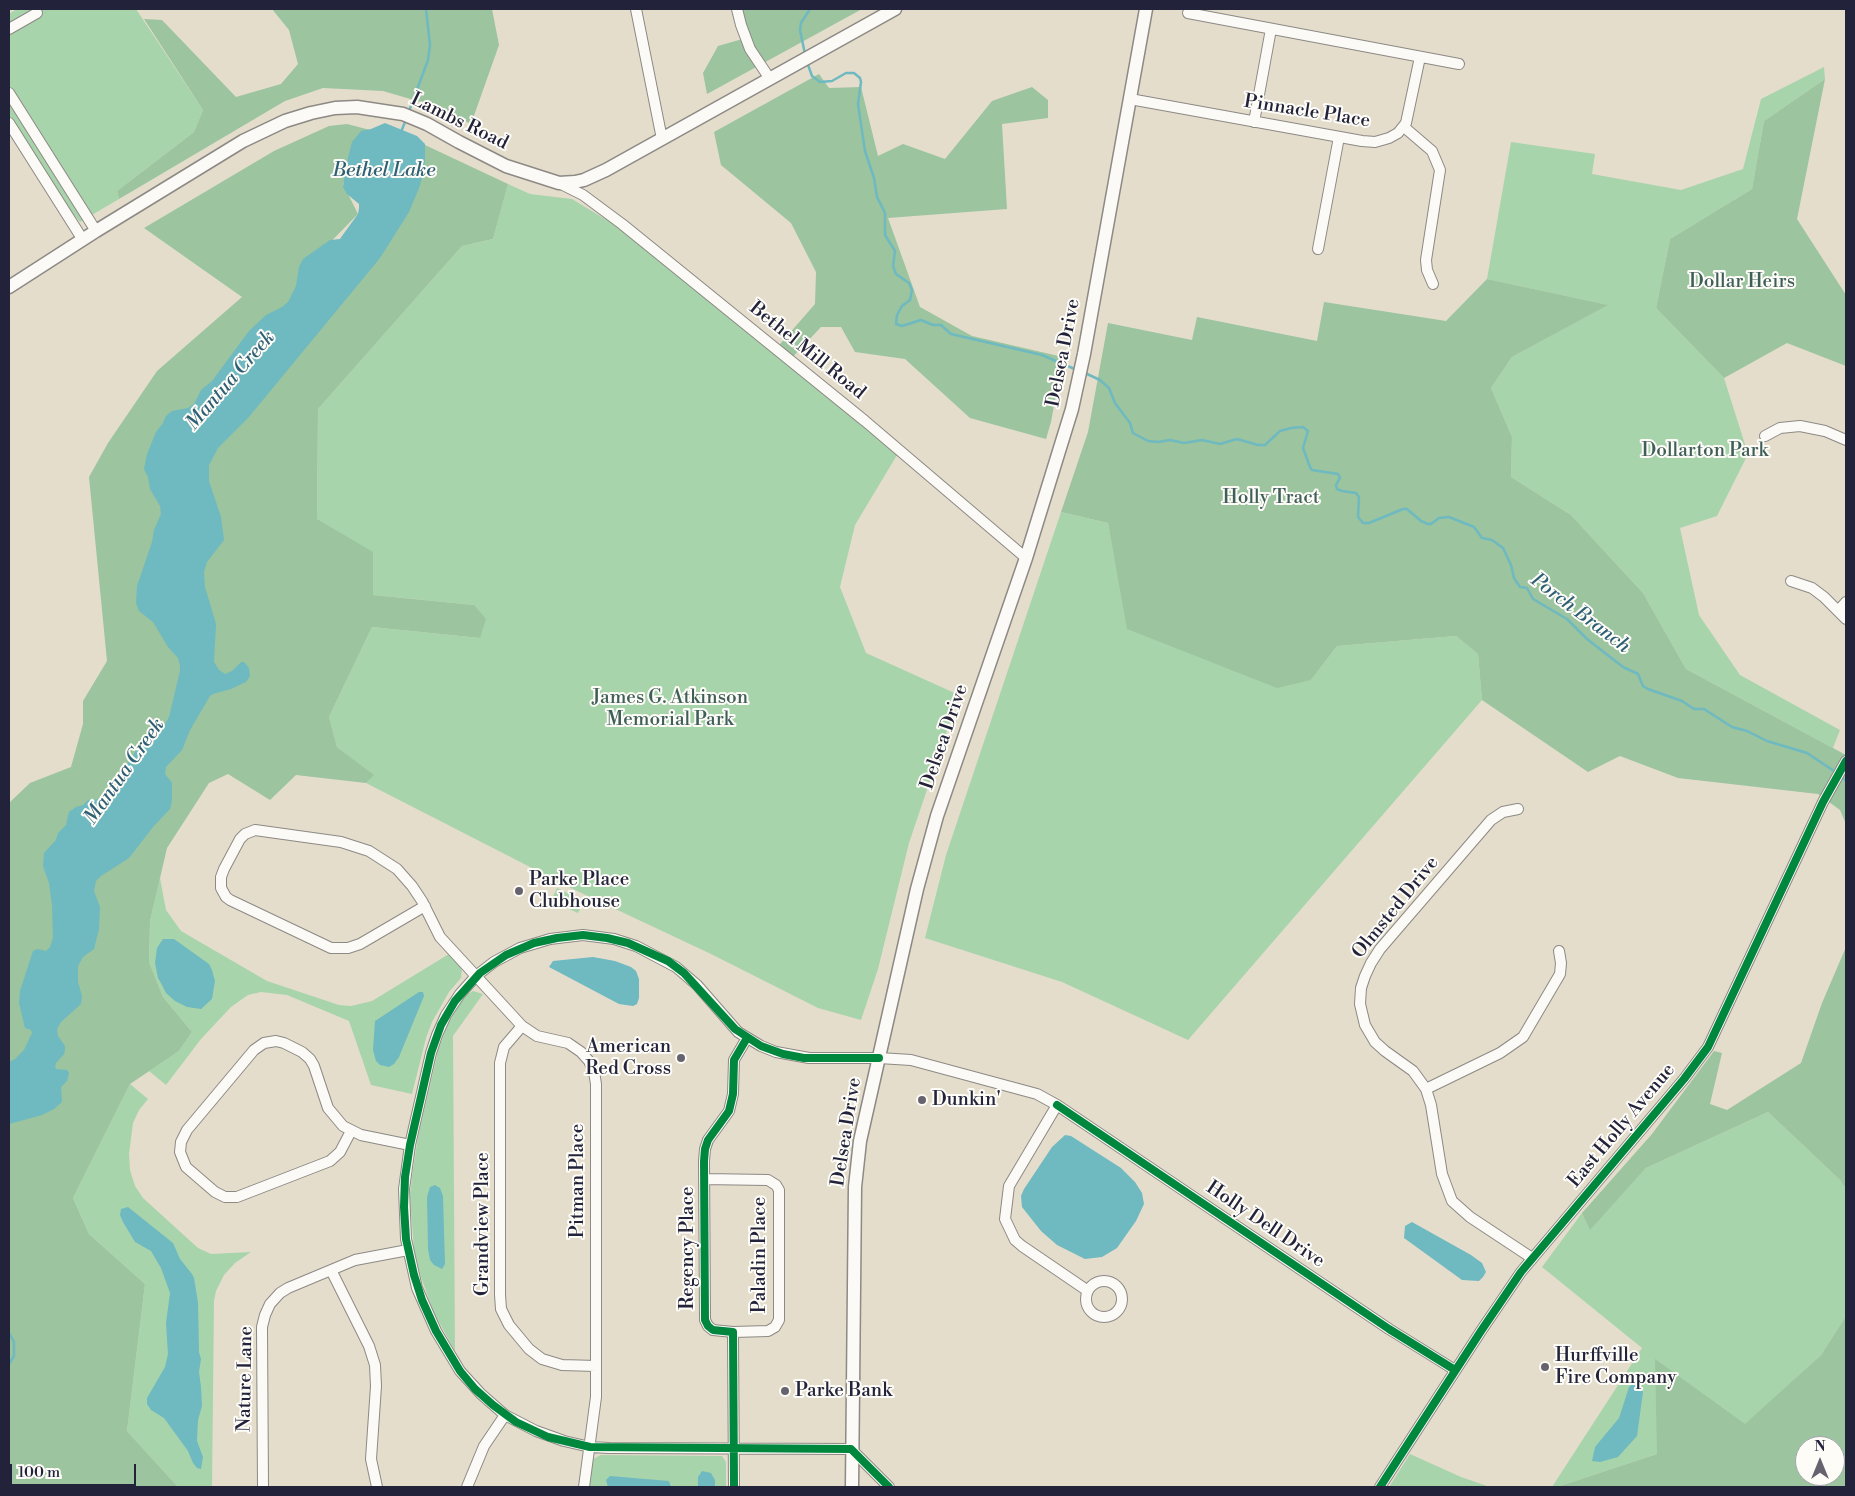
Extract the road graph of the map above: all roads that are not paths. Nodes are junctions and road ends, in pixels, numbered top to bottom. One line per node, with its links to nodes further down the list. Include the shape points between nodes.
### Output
1 (636, 9): 18 (street)
2 (737, 9): 11 (street, via 750,49)
3 (895, 9): 11 (main road, Lambs Road)
4 (1146, 9): 13 (main road, Delsea Drive)
5 (37, 13): 7 (street)
6 (1188, 13): 8 (street)
7 (9, 29)
8 (1271, 29): 9 (street); 14 (street)
9 (1420, 57): 10 (street); 16 (street, via 1410,114)
10 (1458, 64)
11 (770, 79): 18 (main road, Lambs Road)
12 (9, 92): 20 (street)
13 (1130, 99): 14 (street, Pinnacle Place); 27 (main road, Delsea Drive, via 1072,409)
14 (1254, 122): 17 (street, Pinnacle Place)
15 (9, 123): 21 (street)
16 (1404, 127): 17 (street, Pinnacle Place, via 1398,133 1375,142); 23 (street, via 1432,151 1440,170 1426,260)
17 (1339, 137): 22 (street)
18 (662, 138): 19 (main road, Lambs Road, via 596,176)
19 (558, 183): 20 (main road, Lambs Road, via 506,166 403,114 357,107 334,108 285,121 244,141); 27 (street, Bethel Mill Road, via 584,195 622,224 865,421)
20 (96, 231): 21 (main road, Lambs Road)
21 (83, 240): 24 (main road, Lambs Road)
22 (1318, 249)
23 (1433, 284)
24 (9, 287)
25 (1765, 436): 26 (street, via 1780,428 1800,426)
26 (1846, 440)
27 (1026, 558): 39 (main road, Delsea Drive, via 937,816)
28 (1791, 582): 30 (street, via 1812,588)
29 (1846, 602): 30 (street)
30 (1838, 610): 31 (street)
31 (1846, 619)
32 (1845, 762): 46 (street, East Holly Avenue, via 1708,1047)
33 (1518, 809): 40 (street, Olmsted Drive, via 1503,812 1491,820 1380,949 1365,976 1360,1004 1367,1029 1381,1048 1413,1071)
34 (425, 906): 34 (street, Pitman Place, via 360,944 343,949 331,948 230,900 221,888 221,877 242,836 255,830 272,832 341,842 369,851 402,874); 36 (street, Pitman Place, via 438,934)
35 (1559, 951): 40 (street, via 1560,974 1523,1037 1500,1054)
36 (476, 976): 37 (street, Pitman Place); 38 (street, Holly Dell Drive, via 506,955 542,941 577,936 614,939 676,967); 43 (street, Holly Dell Drive, via 455,1001 437,1035)
37 (522, 1026): 50 (street, Pitman Place, via 537,1036 575,1048 589,1061 595,1075); 50 (street, Grandview Place, via 504,1048 500,1063 501,1309 514,1332 542,1359 562,1365)
38 (747, 1038): 39 (street, Holly Dell Drive, via 796,1057); 44 (street, Regency Place, via 734,1060 730,1111 706,1144)
39 (879, 1058): 41 (street, Holly Dell Drive, via 911,1060 1019,1088); 55 (main road, Delsea Drive, via 860,1141 855,1187)
40 (1426, 1089): 46 (street, Olmsted Drive, via 1443,1181 1452,1200 1470,1217)
41 (1057, 1105): 48 (street, via 1008,1186 1005,1219 1015,1240); 51 (street, Holly Dell Drive)
42 (351, 1131): 42 (street, via 330,1111 308,1056 284,1043 272,1042 254,1050 197,1118 182,1139 180,1152 186,1167 215,1192 226,1197 238,1197 330,1161 340,1152); 43 (street)
43 (410, 1145): 45 (street, Holly Dell Drive, via 404,1201)
44 (704, 1179): 49 (street, Regency Place, via 705,1320 713,1330); 49 (street, Paladin Place, via 768,1180 779,1190 779,1320 768,1331)
45 (408, 1250): 47 (street, Nature Lane, via 366,1257); 52 (street, Holly Dell Drive, via 422,1300 445,1347 471,1384)
46 (1532, 1258): 51 (street, East Holly Avenue)
47 (331, 1270): 56 (street, Nature Lane, via 280,1293 270,1304 264,1319); 57 (street, via 369,1346 376,1368 371,1459)
48 (1088, 1291)
49 (733, 1332): 54 (street)
50 (596, 1366): 53 (street, Pitman Place, via 596,1402)
51 (1455, 1370): 63 (street, East Holly Avenue)
52 (505, 1415): 53 (street, Holly Dell Drive, via 548,1437); 58 (street, via 484,1446)
53 (590, 1447): 54 (street, Holly Dell Drive); 59 (street, Pitman Place)
54 (733, 1448): 55 (street, Holly Dell Drive); 60 (street)
55 (851, 1449): 61 (main road, Delsea Drive); 62 (street)
56 (263, 1487)
57 (377, 1487)
58 (467, 1487)
59 (584, 1487)
60 (734, 1487)
61 (852, 1487)
62 (888, 1487)
63 (1380, 1487)

